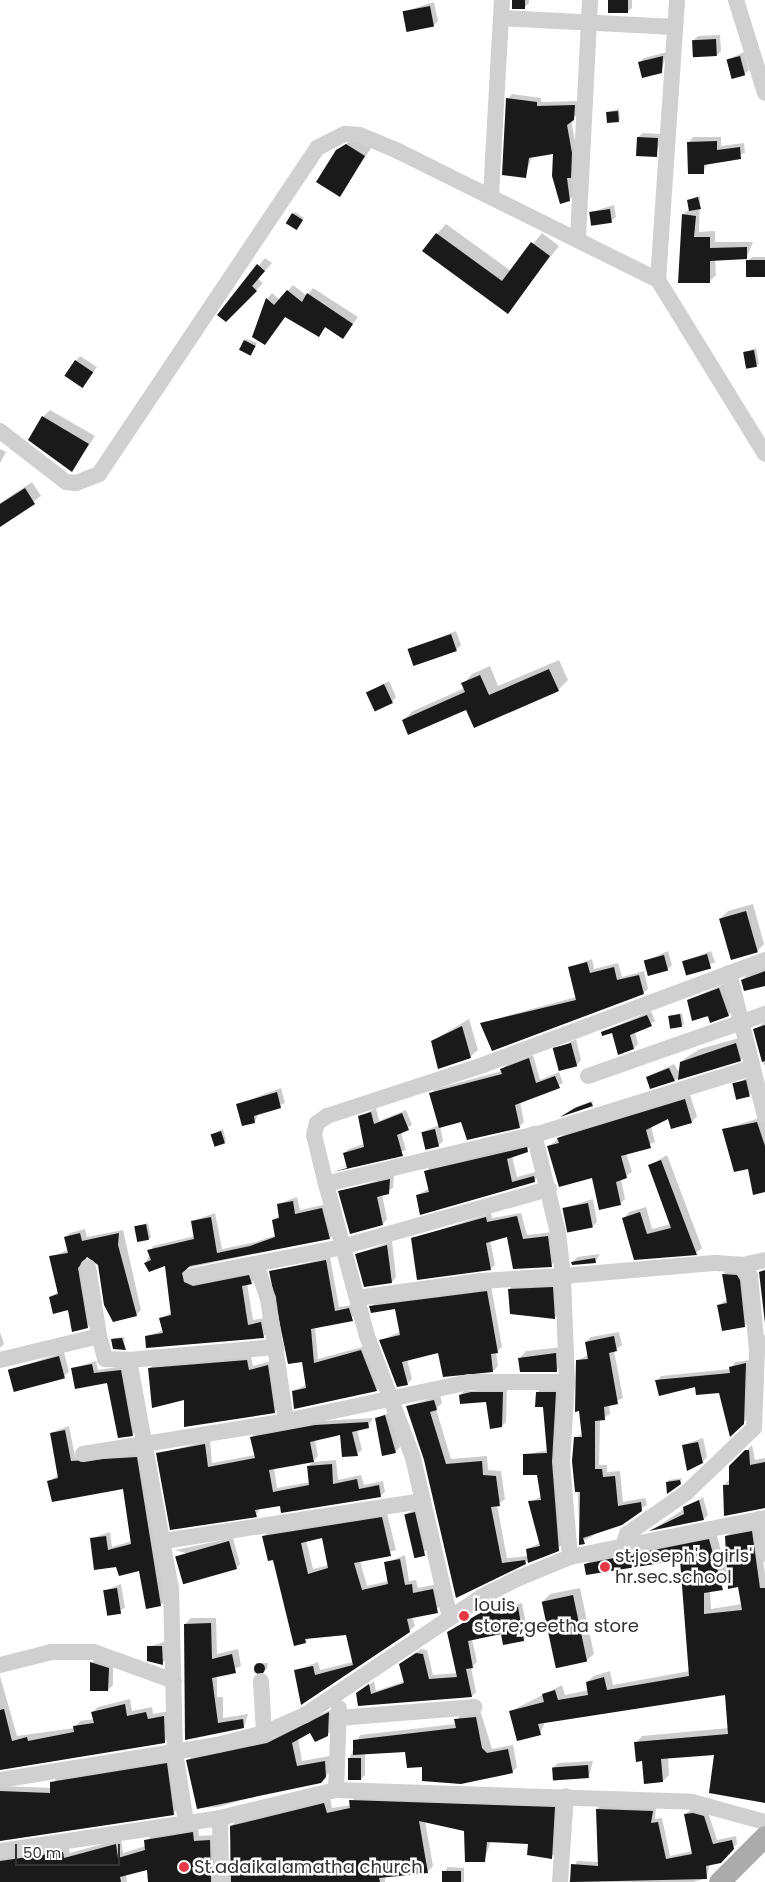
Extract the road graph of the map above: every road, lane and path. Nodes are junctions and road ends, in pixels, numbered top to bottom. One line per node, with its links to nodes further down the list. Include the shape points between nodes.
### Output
1 (502, 0): 5 (street)
2 (590, 0): 6 (street)
3 (677, 0): 7 (street)
4 (736, 0): 8 (street)
5 (501, 18): 6 (street); 9 (street)
6 (590, 21): 7 (street); 10 (street)
7 (675, 27): 11 (street)
8 (765, 93)
9 (491, 195): 10 (street); 12 (street, via 360,135 327,139 317,148 99,474 76,484 66,482)
10 (578, 238): 11 (street)
11 (658, 280): 13 (street)
12 (0, 431)
13 (765, 454)
14 (765, 960): 15 (street)
15 (729, 973): 17 (street); 22 (street, via 483,1065 327,1116 317,1123 314,1135)
16 (765, 1014): 17 (street)
17 (741, 1024): 18 (street); 19 (street)
18 (751, 1068): 20 (street); 21 (street)
19 (588, 1076)
20 (765, 1116)
21 (534, 1134): 22 (street); 23 (street)
22 (326, 1184): 24 (street)
23 (549, 1188): 24 (street); 30 (street)
24 (342, 1247): 26 (street); 31 (street)
25 (765, 1260): 27 (street)
26 (256, 1264): 29 (street); 34 (street)
27 (742, 1265): 30 (street, via 716,1263); 33 (street, via 750,1276)
28 (88, 1267): 32 (street)
29 (192, 1276)
30 (563, 1276): 31 (street, via 481,1281); 37 (street)
31 (357, 1298): 38 (street)
32 (99, 1336): 35 (street); 36 (street, via 105,1359)
33 (761, 1347): 45 (street, via 754,1428 686,1493 627,1534)
34 (276, 1348): 36 (street); 39 (street)
35 (0, 1360)
36 (130, 1360): 40 (street)
37 (567, 1382): 38 (street, via 470,1382); 47 (street, via 562,1461)
38 (391, 1396): 39 (street); 42 (street)
39 (286, 1421): 40 (street)
40 (146, 1443): 41 (street); 44 (street)
41 (83, 1454)
42 (423, 1501): 44 (street); 48 (street)
43 (762, 1518): 45 (street); 46 (street)
44 (164, 1541): 50 (street, via 171,1590)
45 (623, 1546): 47 (street)
46 (765, 1554)
47 (570, 1557): 48 (street, via 519,1578)
48 (450, 1618): 52 (street)
49 (0, 1664): 50 (street, via 51,1652 94,1652)
50 (174, 1681): 56 (street)
51 (261, 1681): 55 (street)
52 (339, 1693): 54 (street); 55 (street, via 305,1715)
53 (475, 1706): 54 (street)
54 (338, 1718): 58 (street)
55 (264, 1734): 56 (street)
56 (175, 1752): 57 (street); 61 (street)
57 (0, 1780)
58 (336, 1790): 59 (street); 60 (street)
59 (566, 1796): 62 (street, via 692,1802); 66 (street)
60 (220, 1818): 61 (street); 65 (street)
61 (186, 1822): 64 (street)
62 (765, 1822)
63 (765, 1836): 67 (main road)
64 (0, 1851)
65 (221, 1882)
66 (560, 1882)
67 (719, 1882)

